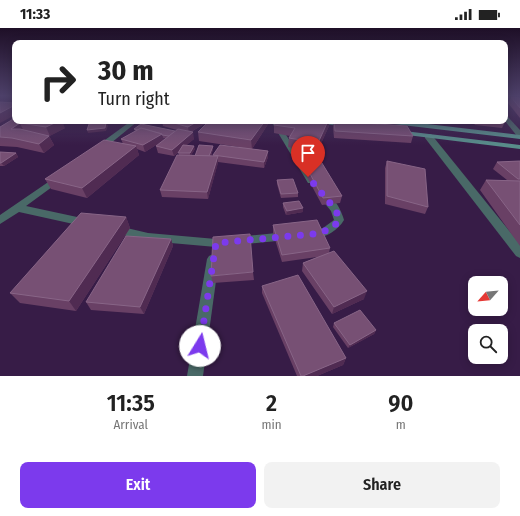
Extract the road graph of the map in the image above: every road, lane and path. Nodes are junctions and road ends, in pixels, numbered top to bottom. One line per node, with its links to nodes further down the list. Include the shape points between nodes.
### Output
1 (508, 121): 8 (street)
2 (131, 124): 11 (street)
3 (276, 124): 15 (street, via 308,177 336,210 339,220 336,226 313,234)
4 (341, 124): 6 (main road)
5 (415, 124): 8 (main road)
6 (357, 126)
7 (388, 131): 9 (main road)
8 (520, 135)
9 (428, 136): 10 (main road); 16 (street)
10 (520, 147)
11 (92, 153)
12 (68, 171): 13 (street)
13 (18, 208): 14 (street); 15 (street, via 148,237)
14 (0, 220)
15 (216, 243): 17 (street)
16 (520, 253)
17 (195, 376)

